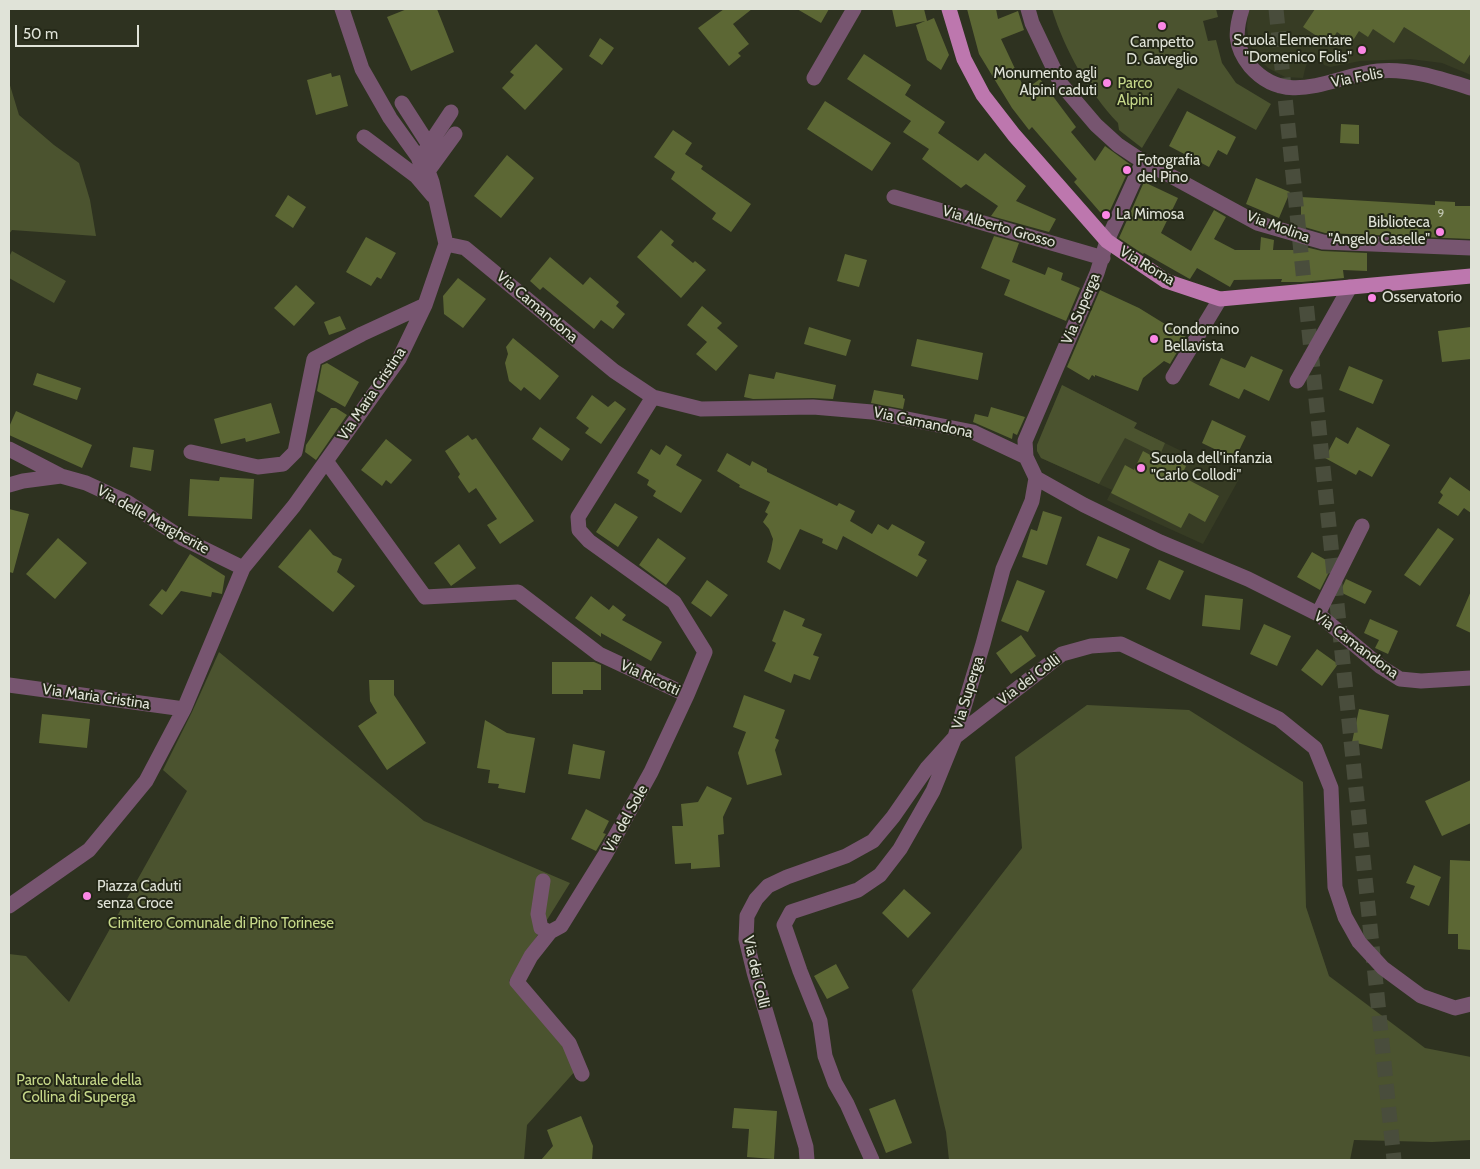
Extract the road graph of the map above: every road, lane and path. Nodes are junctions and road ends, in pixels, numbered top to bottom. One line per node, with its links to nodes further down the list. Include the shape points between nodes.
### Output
1 (342, 9): 14 (street, via 362,69 390,118)
2 (854, 9): 6 (street)
3 (949, 9): 17 (main road, Via Roma, via 964,59 983,95)
4 (1028, 9): 13 (street, Via Molina, via 1061,84 1096,125)
5 (1242, 9): 7 (street, Via Folis, via 1236,28 1239,46 1258,75 1276,86 1319,85 1379,71 1412,72)
6 (814, 78)
7 (1471, 88)
8 (402, 103): 12 (street)
9 (451, 112): 12 (street)
10 (455, 134): 14 (street)
11 (364, 136): 16 (street, via 416,176)
12 (429, 145): 14 (street)
13 (1143, 162): 17 (street, Via Superga); 19 (street, Via Molina, via 1257,223 1323,242)
14 (424, 165): 16 (street)
15 (894, 197): 20 (street, Via Alberto Grosso)
16 (436, 199): 18 (street)
17 (1107, 241): 20 (street, Via Superga); 23 (main road, Via Roma, via 1166,281)
18 (446, 244): 24 (street, Via Maria Cristina); 27 (street, Via Camandona, via 465,248 614,371)
19 (1471, 248)
20 (1103, 258): 30 (street, Via Superga, via 1025,441)
21 (1471, 276): 22 (main road, Via Roma)
22 (1350, 287): 23 (main road, Via Roma); 26 (street)
23 (1220, 299): 25 (street)
24 (425, 305): 29 (street, via 314,359 295,452 283,464 258,467); 31 (street, Via Maria Cristina, via 399,359)
25 (1173, 377)
26 (1297, 381)
27 (653, 397): 30 (street, Via Camandona, via 701,409 813,407 872,412 973,432); 40 (street, Via Ricotti, via 578,517 579,530 589,541 674,602 705,652)
28 (9, 449): 32 (street, Via delle Margherite)
29 (191, 452)
30 (1026, 457): 33 (street)
31 (326, 461): 36 (street, Via Maria Cristina); 40 (street, Via Ricotti, via 425,597 518,592 600,654)
32 (61, 476): 34 (street); 36 (street, Via delle Margherite, via 86,483 127,502 182,538)
33 (1036, 478): 37 (street, Via Camandona, via 1160,542 1248,579); 42 (street, Via Superga, via 1032,502 1003,569 984,644)
34 (9, 485)
35 (1362, 526): 37 (street)
36 (243, 568): 41 (street, Via Maria Cristina)
37 (1318, 614): 38 (street, Via Camandona, via 1400,680)
38 (1471, 678)
39 (9, 685): 41 (street, Via Maria Cristina)
40 (687, 695): 45 (street, Via del Sole, via 651,772 606,855 561,926)
41 (184, 708): 44 (street, Via Maria Cristina, via 146,781 88,850)
42 (954, 737): 46 (street, Via dei Colli, via 1062,654 1091,646 1121,644 1279,719 1315,748 1331,788 1335,887 1359,942 1383,968 1421,996 1455,1008); 48 (street, Via dei Colli, via 872,841 846,856 768,886 747,916 746,939); 49 (street, Via Superga, via 933,791 900,849 880,875 858,890 791,912 784,925 820,1021 825,1056 835,1084)
43 (543, 881): 45 (street, via 538,914 541,928)
44 (9, 906)
45 (550, 932): 47 (street, Via del Sole, via 531,956 517,982 569,1043)
46 (1471, 1004)
47 (582, 1074)
48 (807, 1160)
49 (872, 1160)

